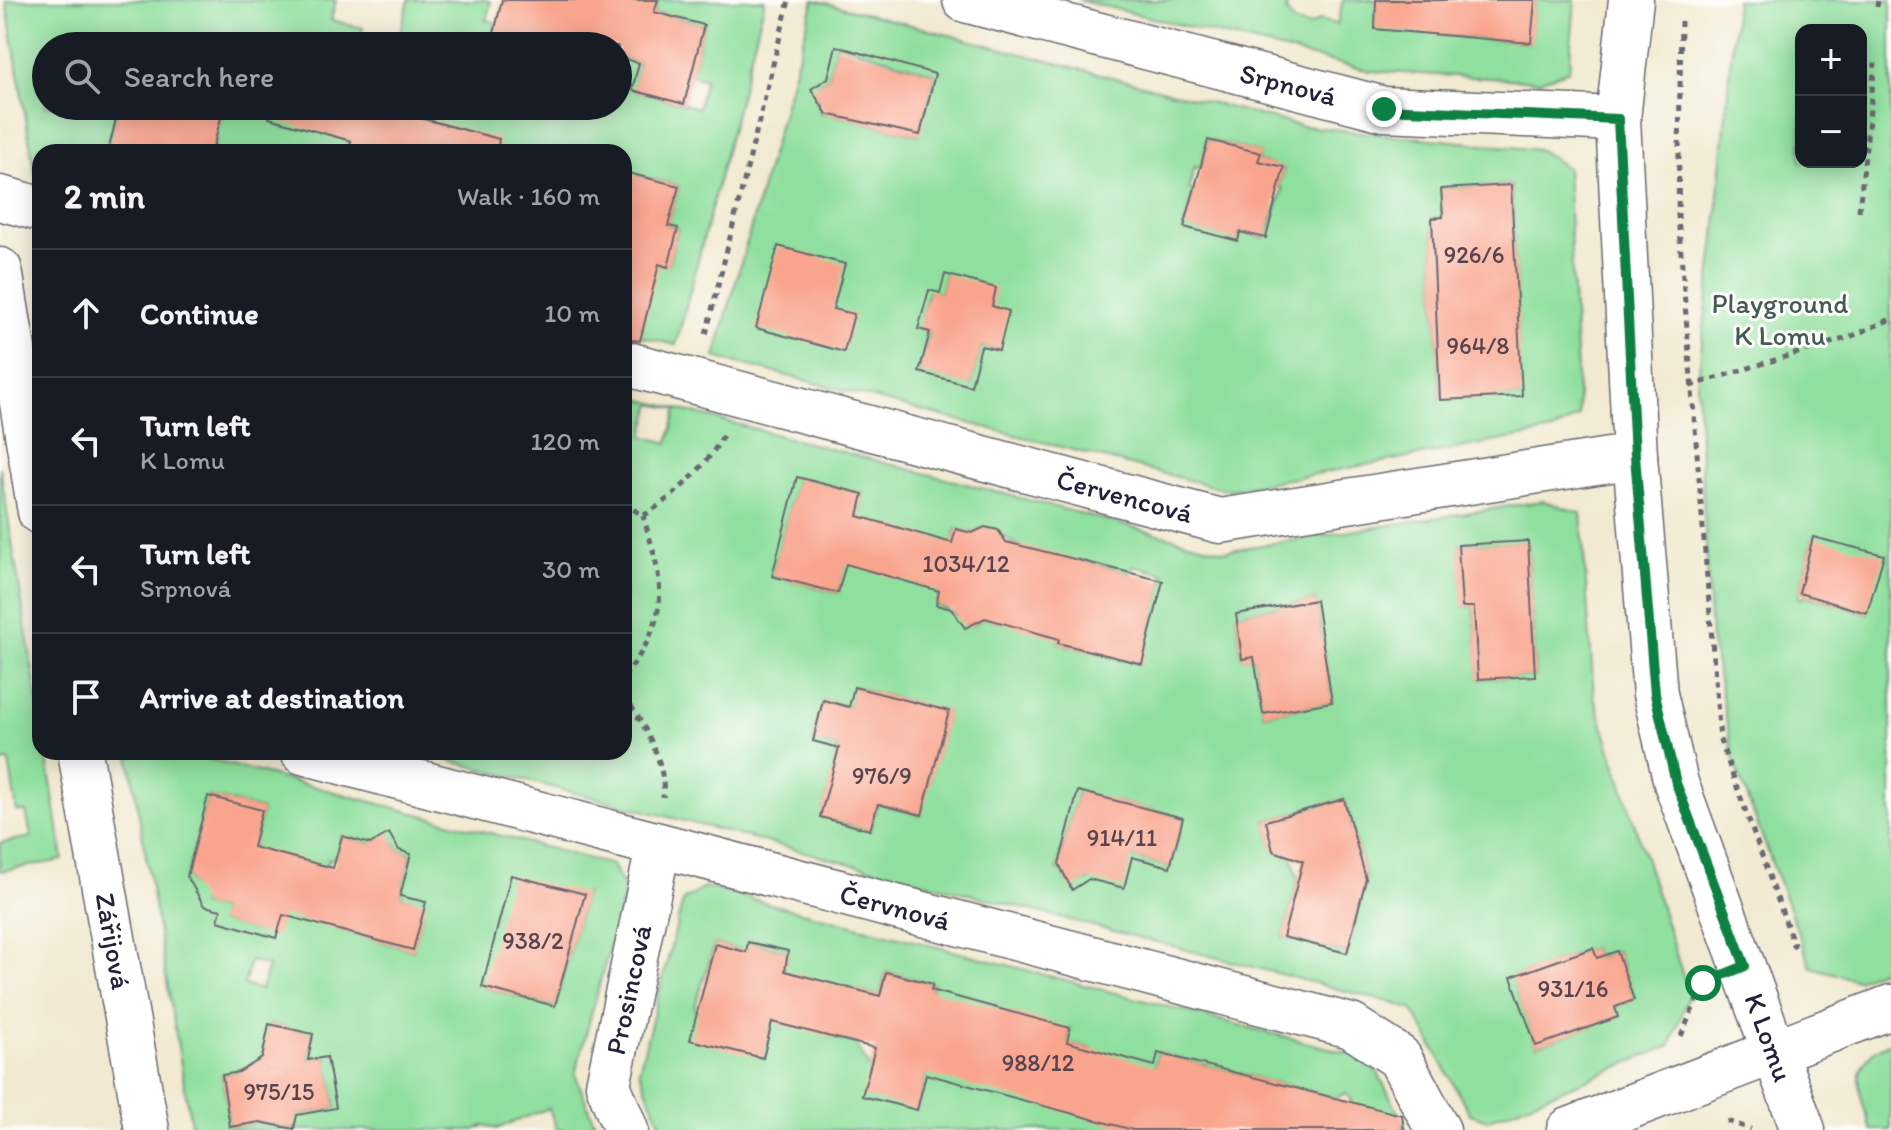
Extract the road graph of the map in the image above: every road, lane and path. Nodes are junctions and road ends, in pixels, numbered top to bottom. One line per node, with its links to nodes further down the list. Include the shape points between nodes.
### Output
1 (789, 0): 13 (path)
2 (965, 0): 6 (street, Srpnová, via 1384,109)
3 (1631, 0): 6 (street, K Lomu)
4 (1681, 15): 14 (path, via 1678,216)
5 (1875, 63): 9 (path)
6 (1618, 119): 16 (street, K Lomu)
7 (0, 198): 8 (street)
8 (32, 207)
9 (1859, 211)
10 (0, 270): 17 (street)
11 (1891, 319): 14 (path, via 1850,337)
12 (632, 365): 13 (street, Červencová)
13 (694, 382): 15 (street, Červencová)
14 (1690, 386): 25 (path, via 1720,740 1794,945)
15 (737, 393): 16 (street, Červencová, via 1220,521); 19 (path, via 713,454 665,503)
16 (1635, 456): 25 (street, K Lomu, via 1655,694 1676,783)
17 (32, 464)
18 (632, 508): 19 (path)
19 (643, 516): 20 (path, via 661,588 656,629)
20 (632, 665)
21 (632, 707): 24 (path, via 655,754 664,791)
22 (81, 760): 30 (street, Zářijová)
23 (333, 760): 24 (street, Červnová)
24 (658, 848): 31 (street, Prosincová, via 608,1085); 32 (street, Červnová, via 1351,1026 1399,1057)
25 (1745, 966): 27 (street, K Lomu); 28 (path, via 1703,983 1674,1053)
26 (1891, 1007): 27 (street)
27 (1776, 1052): 28 (street); 29 (street, K Lomu)
28 (1686, 1085): 29 (path, via 1699,1110 1750,1130); 33 (street)
29 (1801, 1123)
30 (147, 1130)
31 (626, 1130)
32 (1438, 1130)
33 (1569, 1130)

